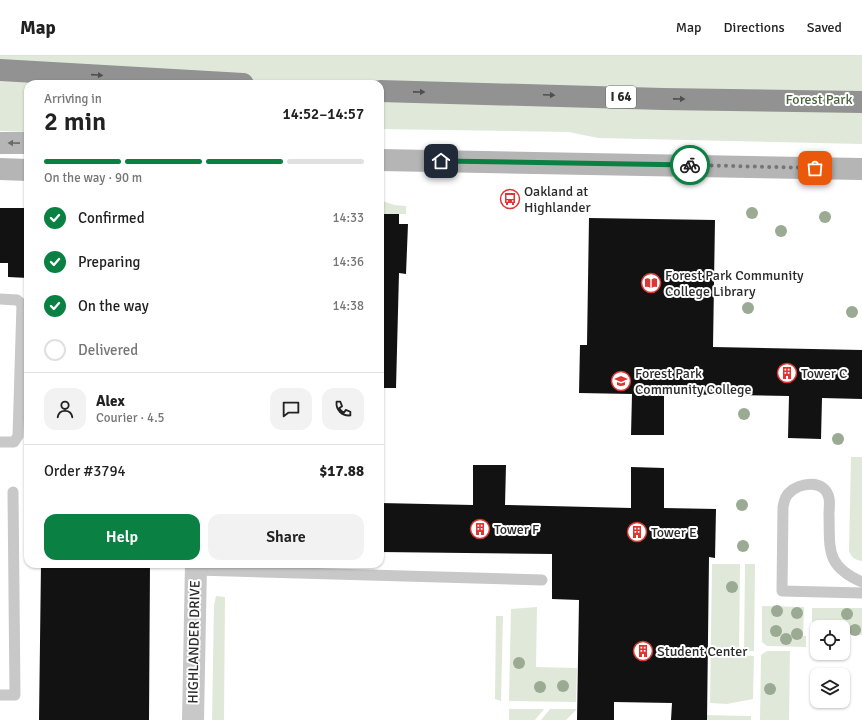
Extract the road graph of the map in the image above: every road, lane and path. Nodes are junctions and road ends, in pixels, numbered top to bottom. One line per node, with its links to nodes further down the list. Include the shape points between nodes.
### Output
1 (0, 70): 2 (highway)
2 (58, 73): 3 (highway); 4 (highway, one-way to 4)
3 (0, 79)
4 (176, 80)
5 (384, 91): 6 (highway, I 64, one-way to 6)
6 (862, 102)
7 (0, 143): 8 (street, one-way to 7)
8 (24, 143)
9 (384, 160): 10 (street)
10 (862, 169)
11 (0, 170): 12 (street)
12 (24, 170)
13 (0, 299): 14 (lane, via 17,300 22,304 18,436 14,442)
14 (0, 442)
15 (13, 492): 21 (lane, via 15,695)
16 (196, 568): 22 (street, HIGHLANDER DRIVE)
17 (223, 568): 18 (lane)
18 (542, 580)
19 (862, 582): 20 (lane, via 850,577 837,566 830,551 829,497 826,492 812,484 797,486 787,494 783,507 782,590)
20 (862, 593)
21 (0, 695)
22 (193, 720)

